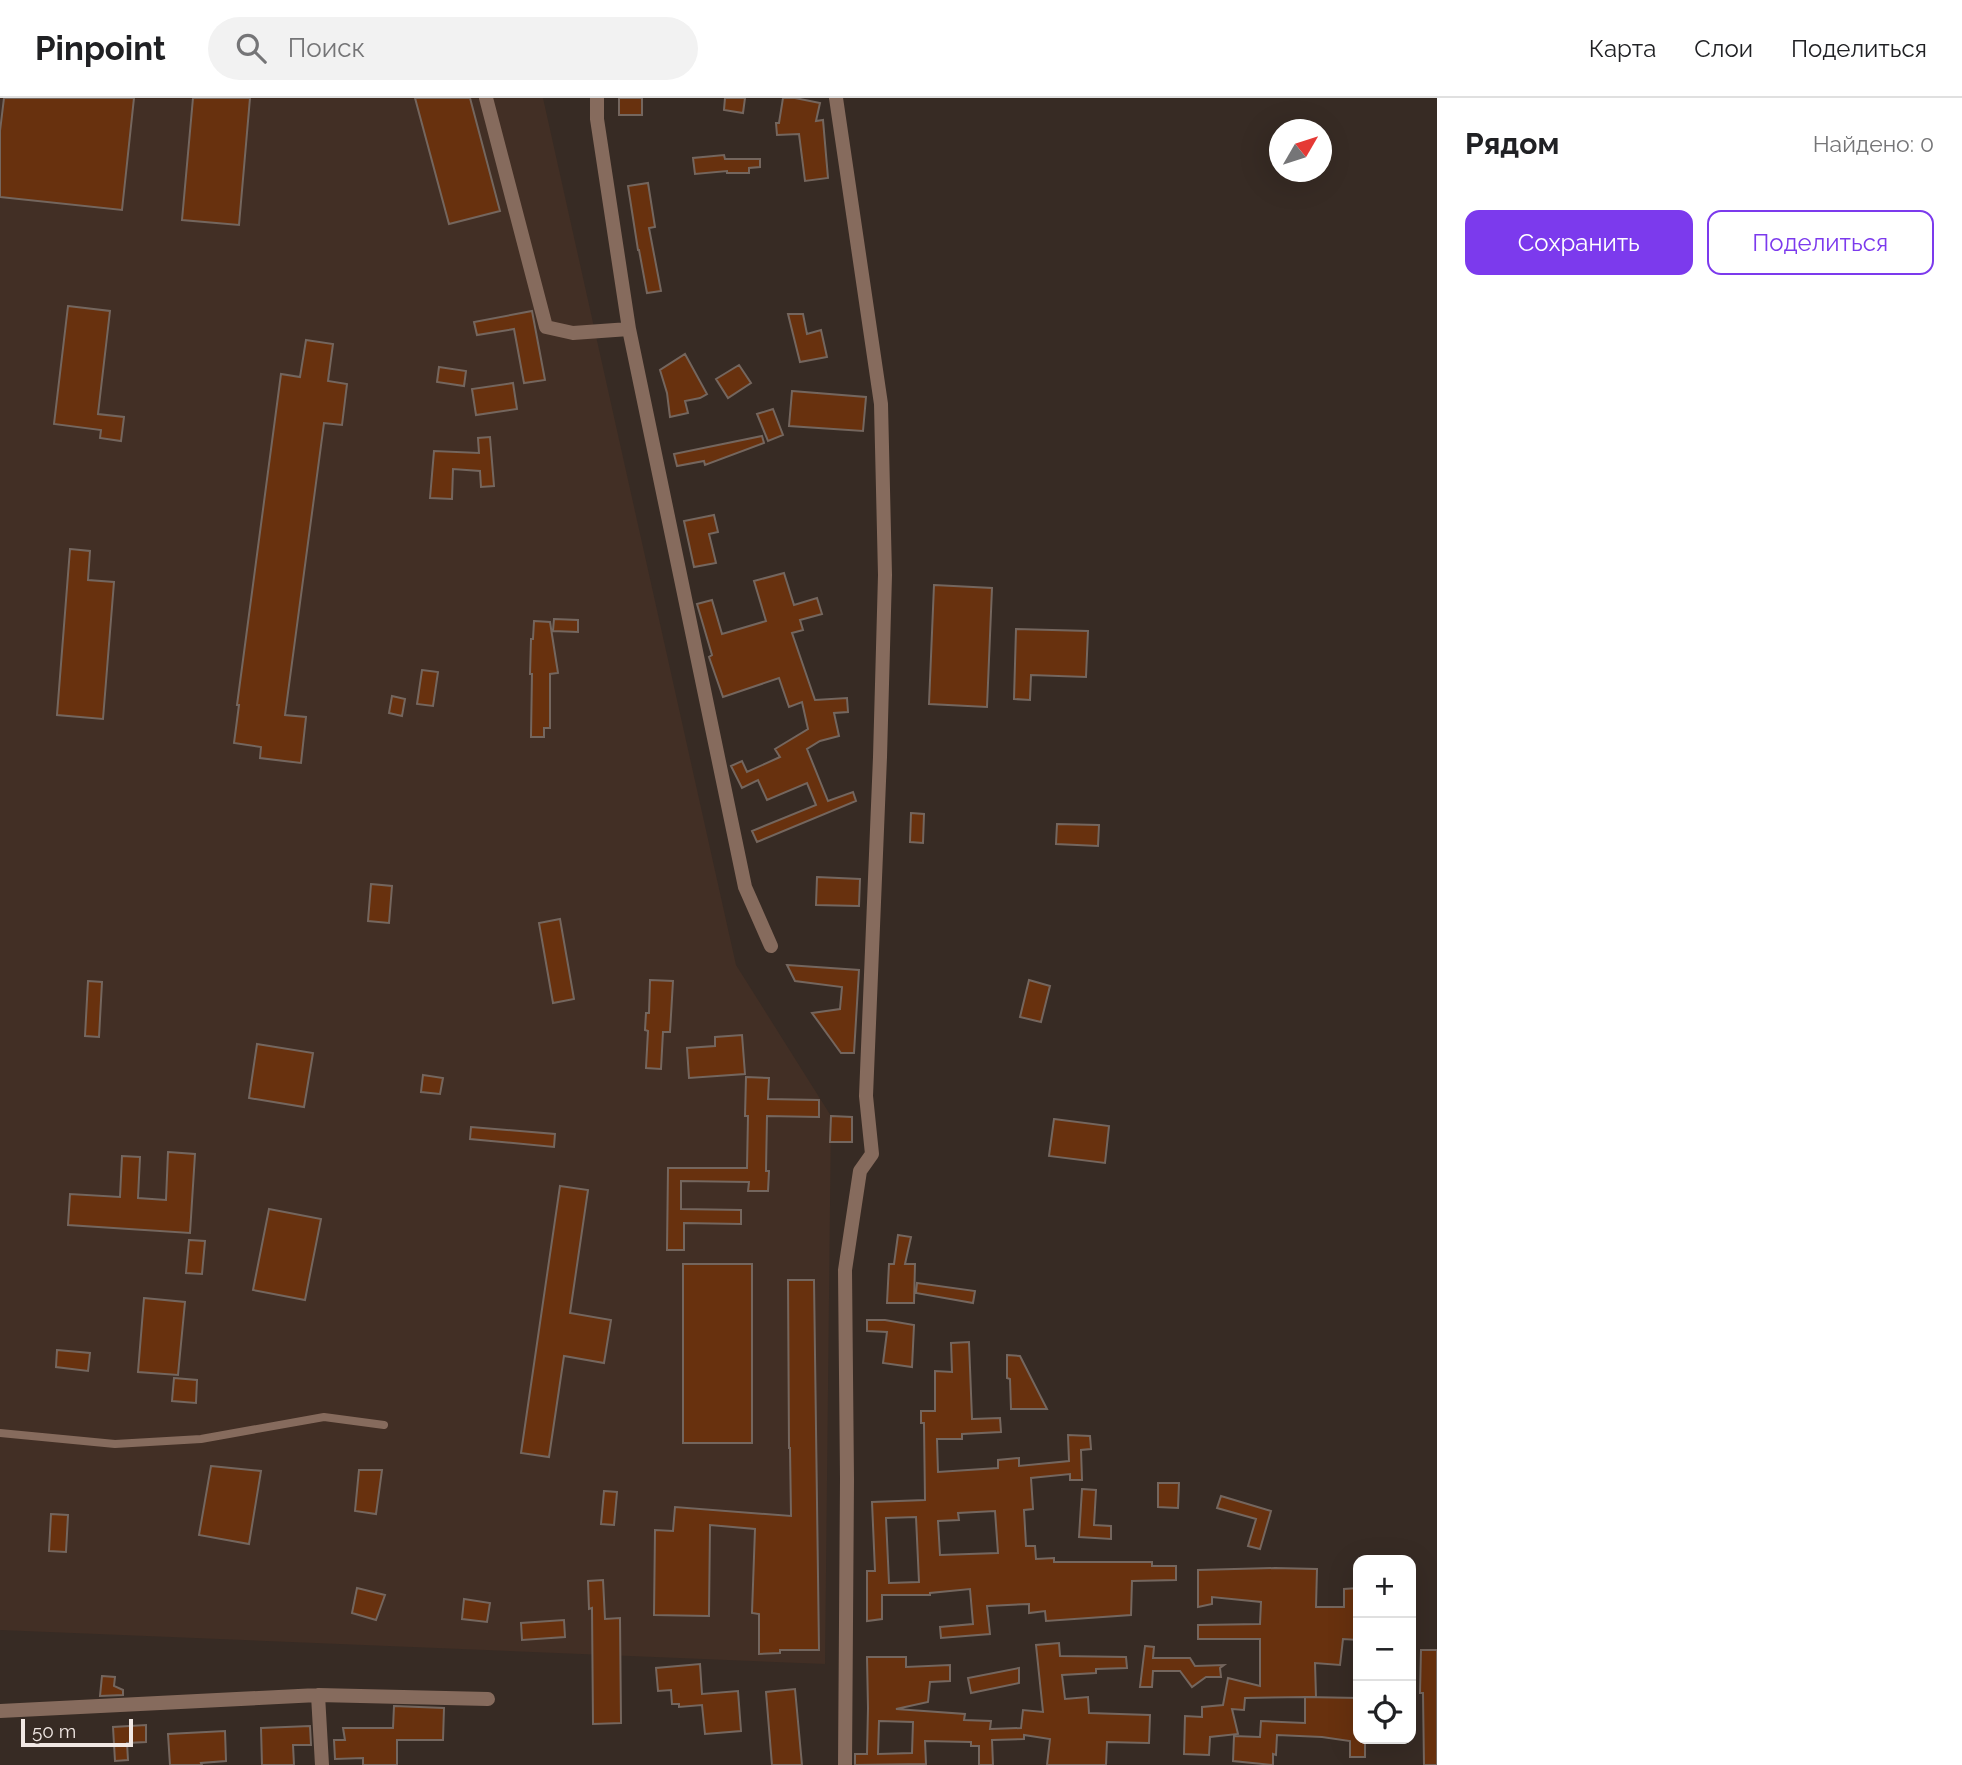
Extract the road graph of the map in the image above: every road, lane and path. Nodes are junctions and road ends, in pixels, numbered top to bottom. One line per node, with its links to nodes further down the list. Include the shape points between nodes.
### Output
1 (486, 98): 4 (street, via 546,327 573,333)
2 (597, 98): 4 (street)
3 (836, 98): 12 (street, via 881,404 885,575 866,1096 872,1154 860,1171 845,1270)
4 (629, 329): 5 (street, via 744,887)
5 (771, 946)
6 (384, 1424): 7 (lane, via 324,1417 201,1439 115,1444)
7 (0, 1433)
8 (318, 1695): 9 (street); 10 (street); 11 (street)
9 (488, 1699)
10 (0, 1711)
11 (322, 1765)
12 (845, 1765)

